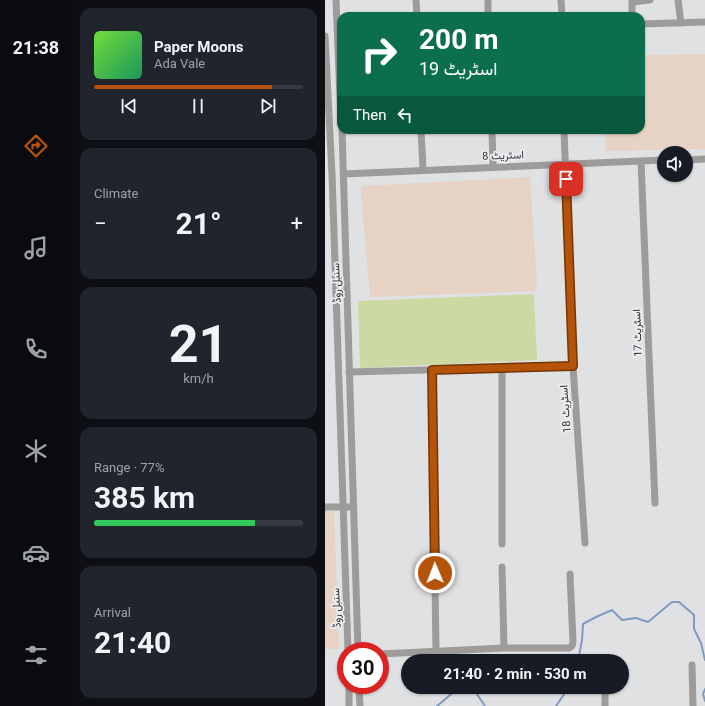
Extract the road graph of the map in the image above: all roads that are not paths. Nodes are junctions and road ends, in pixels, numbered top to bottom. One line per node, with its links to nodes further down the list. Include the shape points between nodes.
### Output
1 (336, 0): 14 (street)
2 (416, 0): 7 (street)
3 (488, 0): 8 (street)
4 (561, 0): 9 (street)
5 (650, 0): 10 (street, via 632,2)
6 (678, 0): 12 (street)
7 (417, 12)
8 (488, 12)
9 (561, 12)
10 (632, 12)
11 (705, 22): 12 (street)
12 (681, 23): 13 (street)
13 (645, 24)
14 (337, 28)
15 (325, 36): 17 (street, سنبل روڈ)
16 (337, 84): 17 (street)
17 (326, 85): 30 (street, سنبل روڈ)
18 (342, 134): 29 (street, سنبل روڈ)
19 (421, 134): 28 (street)
20 (492, 134): 27 (street)
21 (564, 134): 26 (street, اسٹریٹ 18)
22 (705, 159): 24 (street)
23 (657, 160): 25 (street, اسٹریٹ 8)
24 (693, 160)
25 (641, 161): 26 (street, اسٹریٹ 8); 36 (street, اسٹریٹ 17)
26 (565, 164): 27 (street, اسٹریٹ 8); 32 (street, اسٹریٹ 18)
27 (493, 166): 28 (street, اسٹریٹ 8)
28 (423, 169): 29 (street, اسٹریٹ 8)
29 (344, 174): 31 (street, سنبل روڈ)
30 (338, 335): 31 (street); 38 (street, سنبل روڈ)
31 (348, 335): 35 (street, سنبل روڈ)
32 (573, 366): 33 (street); 40 (street, اسٹریٹ 18)
33 (502, 369): 34 (street); 41 (street)
34 (432, 370): 35 (street); 47 (street)
35 (349, 372): 39 (street, سنبل روڈ)
36 (655, 503)
37 (325, 507): 38 (street)
38 (344, 507): 39 (street); 44 (street, سنبل روڈ)
39 (355, 507): 45 (street, سنبل روڈ)
40 (585, 543)
41 (502, 544)
42 (502, 567): 46 (street)
43 (570, 574): 46 (street, via 572,646)
44 (348, 642)
45 (358, 642)
46 (504, 648): 47 (street)
47 (437, 651): 48 (street)
48 (389, 654)
49 (692, 665): 56 (street)
50 (349, 694): 53 (street)
51 (359, 694): 54 (street)
52 (605, 694): 55 (street)
53 (349, 706)
54 (360, 706)
55 (605, 706)
56 (693, 706)

